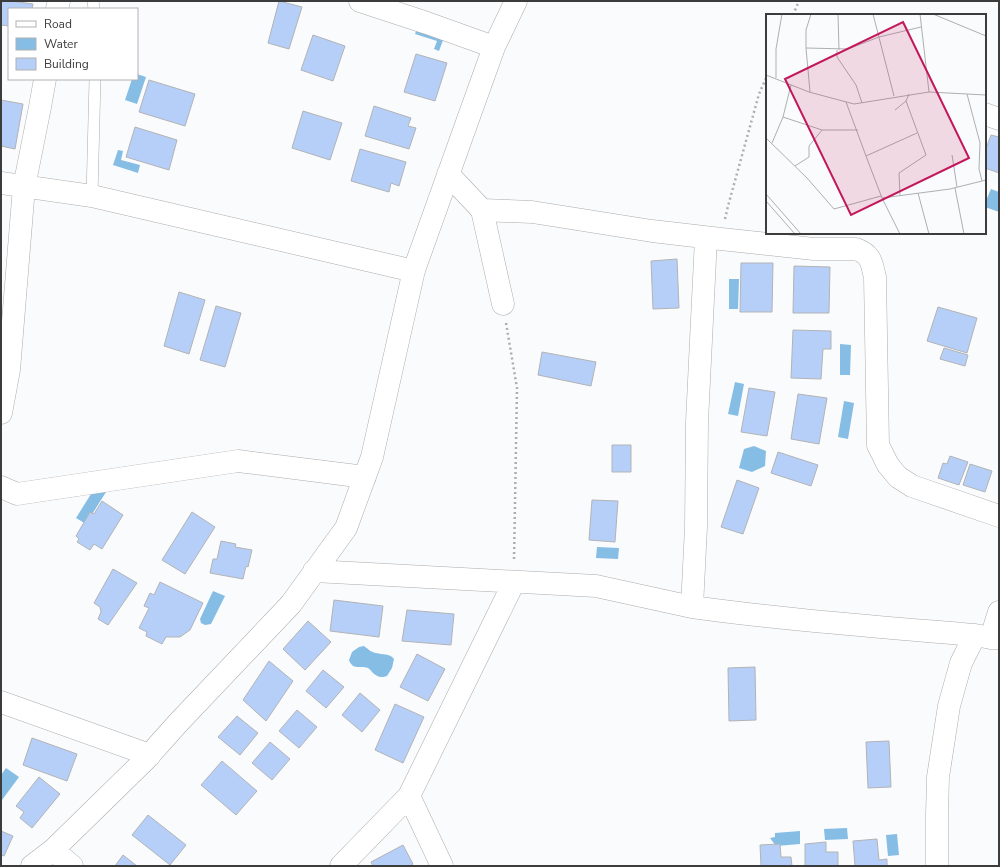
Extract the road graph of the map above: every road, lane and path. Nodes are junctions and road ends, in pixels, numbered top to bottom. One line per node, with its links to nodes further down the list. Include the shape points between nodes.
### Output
1 (360, 1): 5 (street)
2 (516, 1): 5 (street)
3 (799, 1): 4 (path)
4 (793, 14)
5 (494, 47): 11 (street)
6 (766, 78): 16 (path, via 759,94 728,206)
7 (45, 80): 13 (street)
8 (95, 80): 14 (lane)
9 (986, 114): 10 (street)
10 (999, 119)
11 (448, 174): 15 (street); 17 (street)
12 (1, 183): 13 (street)
13 (24, 187): 14 (street); 19 (street, via 9,370)
14 (92, 196): 17 (street)
15 (482, 210): 16 (street, via 532,212); 18 (street)
16 (714, 238): 22 (street, via 814,249 856,249 870,257 875,277 878,445 888,465 898,477 912,486); 25 (street, via 697,422)
17 (414, 271): 20 (street, via 372,457)
18 (503, 304): 24 (path, via 517,388)
19 (1, 413)
20 (365, 477): 21 (street, via 238,461 17,494); 23 (street, via 346,528)
21 (1, 487)
22 (999, 516)
23 (314, 571): 24 (street); 29 (street, via 291,604)
24 (514, 582): 25 (street, via 596,586); 30 (street)
25 (692, 607): 27 (street)
26 (999, 612): 27 (street)
27 (988, 637): 36 (street, via 961,663 949,706 938,777)
28 (1, 702): 29 (street)
29 (150, 755): 31 (street)
30 (408, 796): 34 (street); 35 (street)
31 (53, 850): 32 (street); 33 (street)
32 (32, 866)
33 (72, 866)
34 (341, 866)
35 (442, 866)
36 (937, 866)

